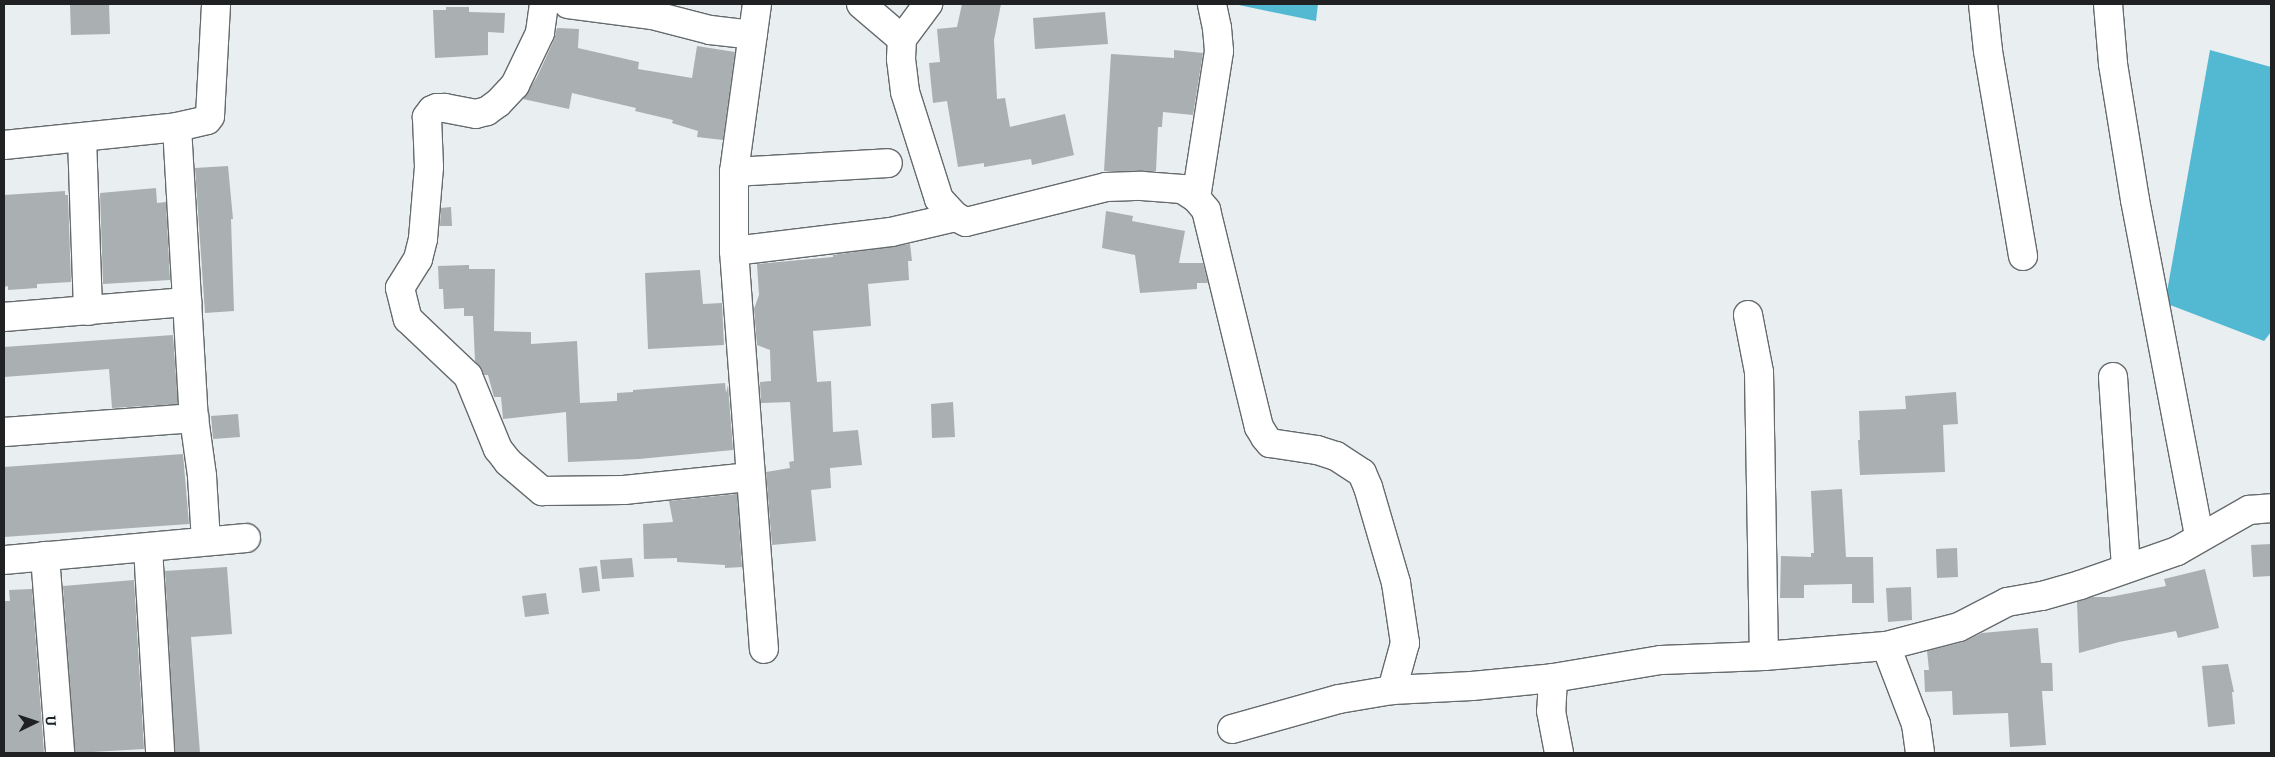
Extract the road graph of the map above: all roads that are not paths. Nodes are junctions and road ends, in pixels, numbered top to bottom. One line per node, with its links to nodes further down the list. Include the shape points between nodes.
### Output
1 (216, 4): 12 (street, via 210,116 202,123)
2 (544, 4): 28 (street, via 540,32 515,84 498,103 476,114 437,108 426,117 429,168 423,239 418,259 400,288 408,319 468,376 498,449 542,491 624,490)
3 (568, 4): 10 (street, via 652,15 710,30)
4 (758, 4): 10 (street)
5 (861, 4): 11 (street)
6 (928, 4): 11 (street)
7 (1212, 4): 17 (street, via 1219,51)
8 (1983, 4): 20 (street)
9 (2108, 4): 30 (street, via 2113,64 2135,200)
10 (753, 35): 16 (street)
11 (902, 39): 18 (street, via 905,92 939,200)
12 (177, 127): 13 (street); 21 (street)
13 (82, 138): 14 (street); 22 (street)
14 (4, 145)
15 (888, 163): 16 (street)
16 (734, 172): 19 (street)
17 (1196, 198): 18 (street, via 1182,189 1106,187 966,222); 41 (street, via 1211,222 1257,417 1265,438 1270,443 1336,456 1362,473 1368,487 1396,583 1405,643)
18 (956, 217): 19 (street, via 892,232)
19 (734, 251): 28 (street)
20 (2022, 256)
21 (187, 302): 22 (street); 26 (street)
22 (88, 311): 24 (street)
23 (1748, 315): 39 (street, via 1760,372)
24 (4, 317)
25 (2113, 376): 36 (street)
26 (194, 418): 27 (street); 32 (street)
27 (4, 432)
28 (750, 477): 38 (street)
29 (2271, 508): 30 (street, via 2249,510)
30 (2199, 537): 36 (street, via 2177,551)
31 (246, 538): 32 (street)
32 (206, 541): 33 (street)
33 (148, 548): 34 (street); 44 (street)
34 (45, 556): 35 (street); 43 (street)
35 (4, 560)
36 (2126, 568): 37 (street, via 2042,596 2007,602 1959,628)
37 (1886, 646): 39 (street); 46 (street, via 1916,724)
38 (764, 650)
39 (1764, 656): 40 (street, via 1662,660)
40 (1553, 678): 41 (street); 45 (street, via 1551,711)
41 (1392, 690): 42 (street, via 1339,699)
42 (1232, 729)
43 (60, 753)
44 (160, 753)
45 (1559, 753)
46 (1920, 753)

